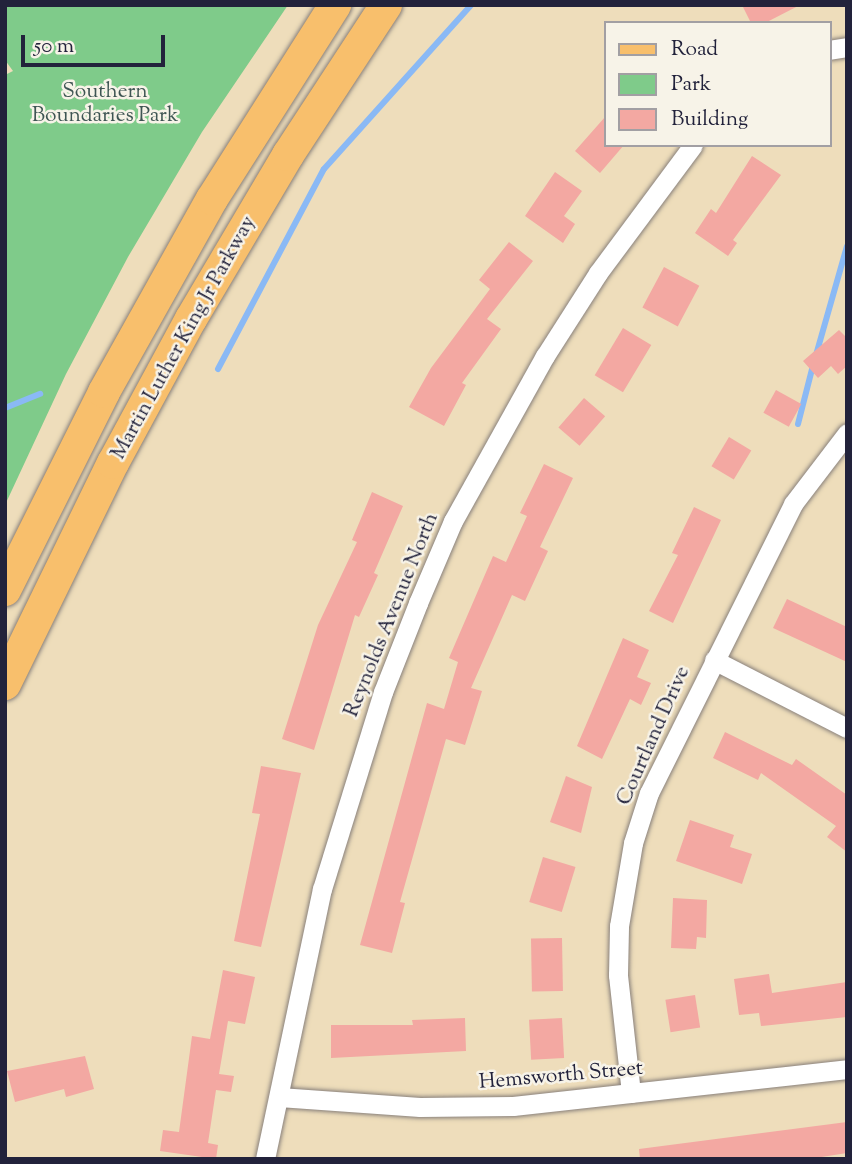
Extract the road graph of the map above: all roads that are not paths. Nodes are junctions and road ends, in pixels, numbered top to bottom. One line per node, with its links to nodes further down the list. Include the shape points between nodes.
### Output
1 (335, 5): 5 (main road, Martin Luther King Jr Parkway, via 212,199 104,392)
2 (386, 5): 7 (main road, Martin Luther King Jr Parkway, via 288,155 191,319 113,463)
3 (692, 147): 11 (street, Reynolds Avenue North, via 598,273 545,356 448,533 383,692 353,788 323,890)
4 (847, 433): 6 (street, Courtland Drive, via 793,503)
5 (5, 590)
6 (714, 660): 8 (street); 10 (street, Courtland Drive, via 649,793 624,888 618,975)
7 (5, 684)
8 (847, 728)
9 (847, 1069): 10 (street, Hemsworth Street)
10 (631, 1093): 11 (street, Hemsworth Street, via 466,1107)
11 (279, 1097): 12 (street, Reynolds Avenue North)
12 (265, 1159)

